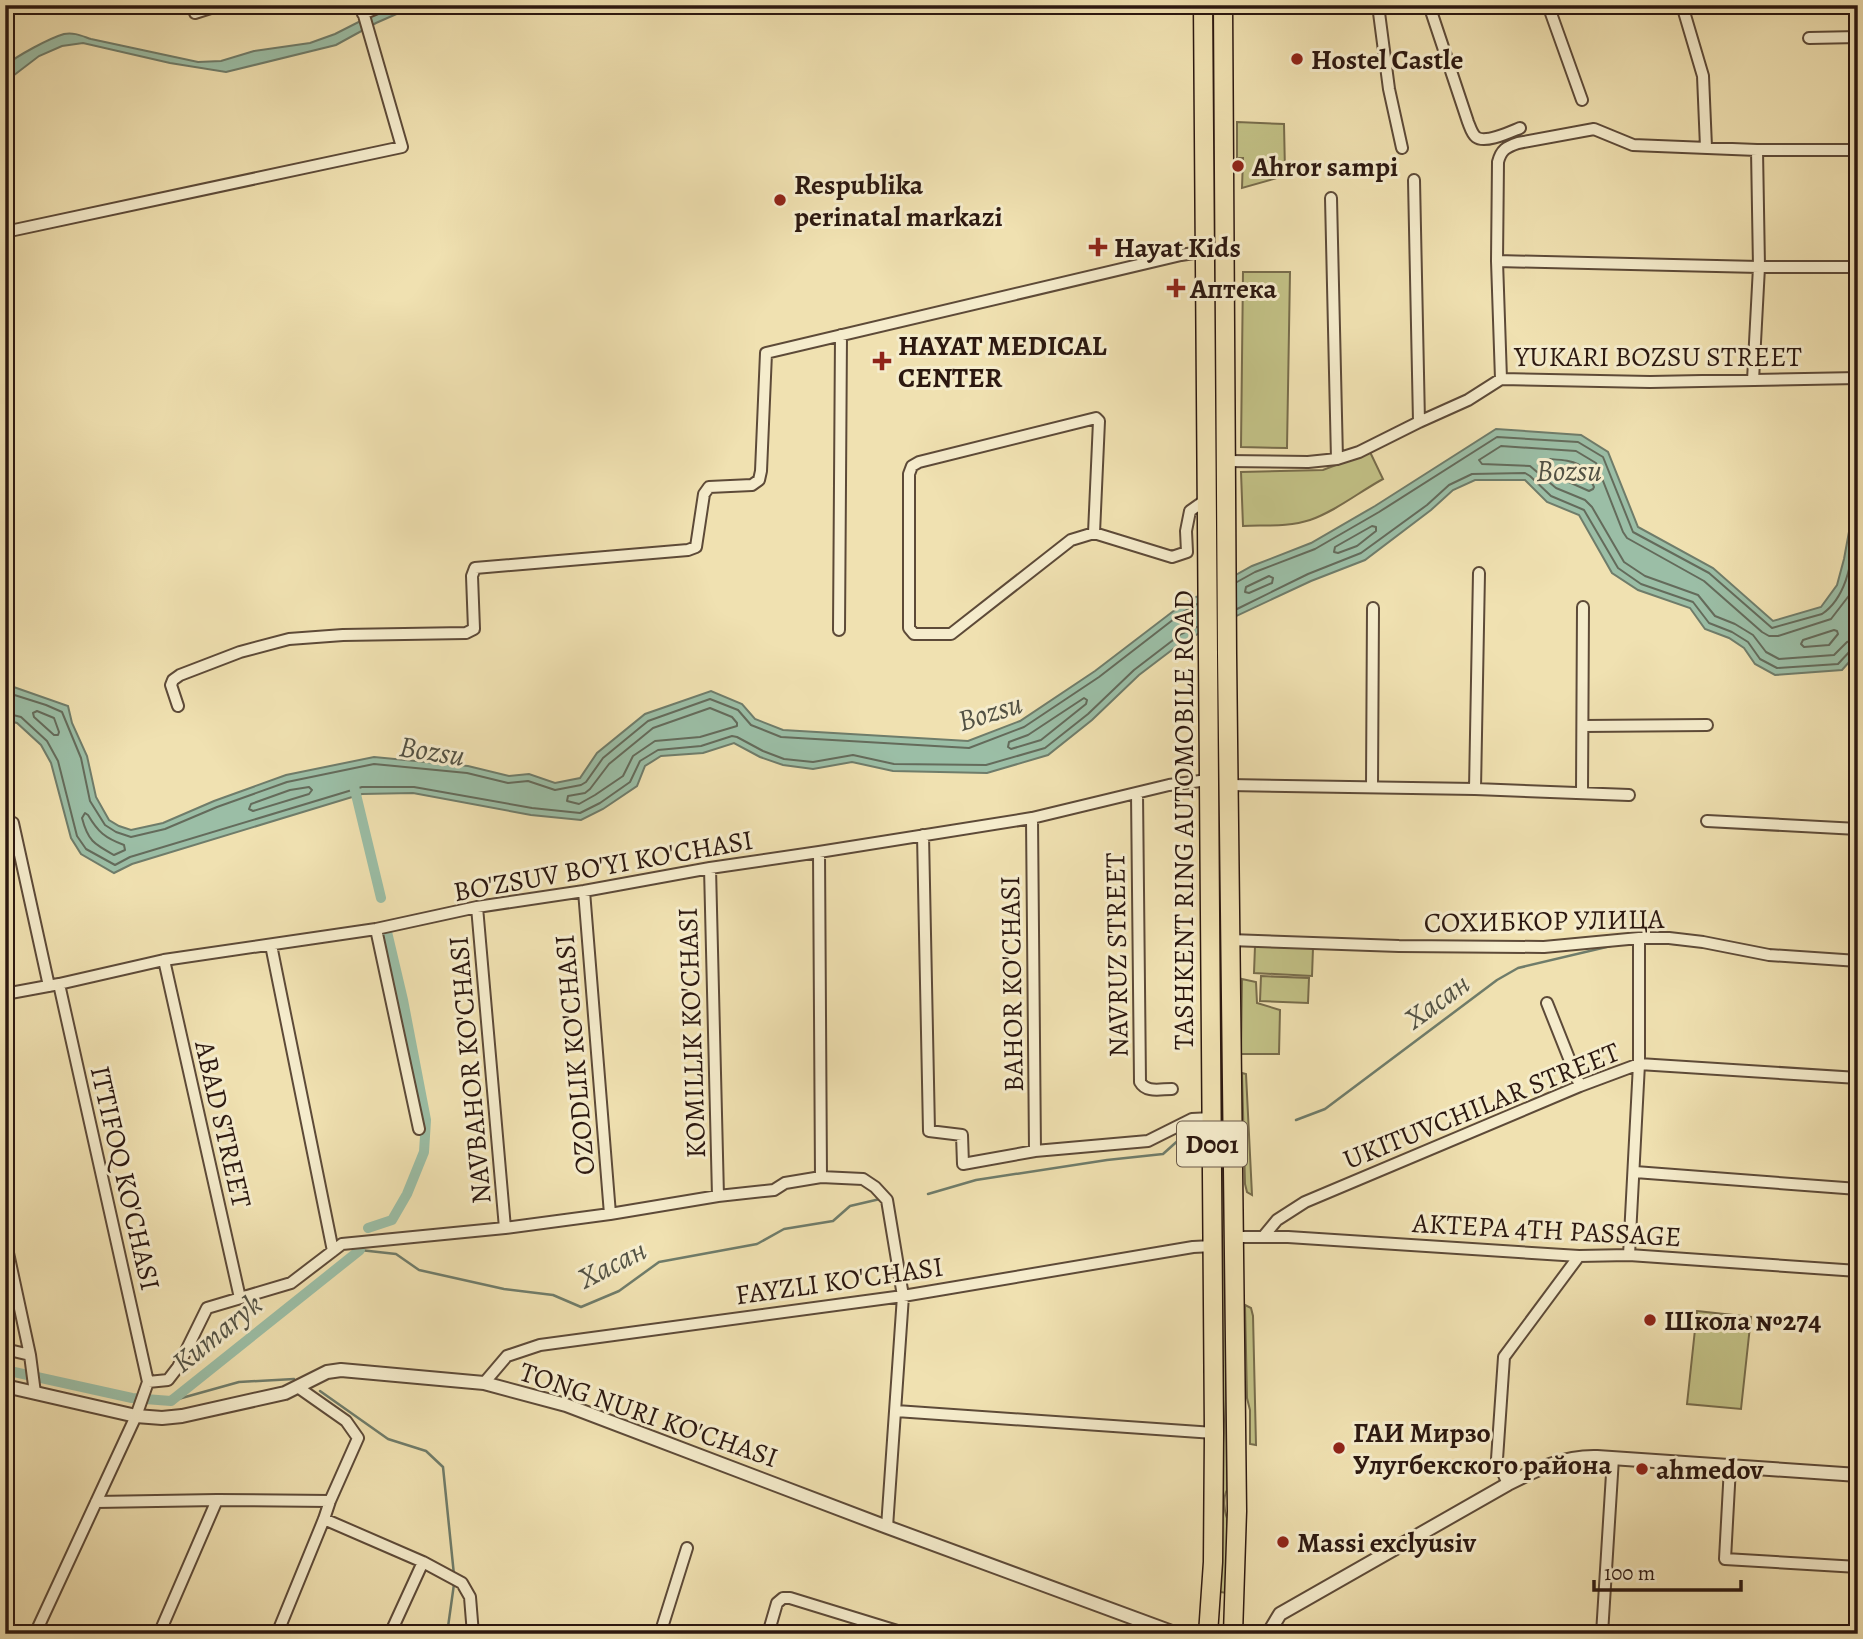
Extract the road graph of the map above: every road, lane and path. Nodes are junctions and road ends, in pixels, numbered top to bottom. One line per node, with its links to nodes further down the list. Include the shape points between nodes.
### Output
1 (220, 5): 10 (street)
2 (384, 5): 9 (street)
3 (1203, 5): 23 (highway, TASHKENT RING AUTOMOBILE ROAD / D001)
4 (1223, 5): 22 (highway, TASHKENT RING AUTOMOBILE ROAD / D001)
5 (1378, 5): 16 (street, via 1388,89)
6 (1429, 5): 14 (street, via 1475,136 1490,139)
7 (1548, 5): 13 (street)
8 (1682, 5): 15 (street, via 1703,76)
9 (362, 10): 21 (street, via 402,147)
10 (195, 13)
11 (1858, 37): 12 (street)
12 (1809, 38)
13 (1582, 100)
14 (1520, 128)
15 (1706, 147): 17 (street); 24 (street, via 1633,145 1594,129 1507,146 1498,162)
16 (1402, 148)
17 (1757, 150): 18 (street); 25 (street)
18 (1858, 150)
19 (1414, 180): 31 (street)
20 (1331, 198): 32 (street)
21 (5, 232)
22 (1225, 248): 23 (street); 33 (highway, TASHKENT RING AUTOMOBILE ROAD / D001)
23 (1205, 250): 27 (street); 34 (highway, TASHKENT RING AUTOMOBILE ROAD / D001)
24 (1497, 261): 25 (street); 29 (street)
25 (1759, 267): 26 (street); 30 (street)
26 (1858, 267)
27 (841, 335): 39 (street); 40 (street, via 766,353 759,480 752,485 709,487 696,547 475,568 474,629 466,633 289,639 180,675 171,685)
28 (1858, 378): 30 (street, YUKARI BOZSU STREET)
29 (1501, 379): 30 (street, YUKARI BOZSU STREET); 31 (street, YUKARI BOZSU STREET)
30 (1753, 380)
31 (1419, 422): 32 (street, YUKARI BOZSU STREET)
32 (1337, 459): 33 (street, YUKARI BOZSU STREET)
33 (1227, 461): 44 (highway, TASHKENT RING AUTOMOBILE ROAD / D001)
34 (1207, 499): 35 (street, via 1190,511 1187,552 1172,557); 43 (highway, TASHKENT RING AUTOMOBILE ROAD / D001)
35 (1094, 533): 35 (street, via 1071,540 951,634 914,634 909,628 909,474 919,462 1098,419)
36 (1479, 573): 46 (street)
37 (1583, 607): 42 (street)
38 (1373, 608): 45 (street)
39 (839, 630)
40 (178, 706)
41 (1707, 725): 42 (street)
42 (1583, 726): 48 (street)
43 (1208, 780): 47 (street, BO'ZSUV BO'YI KO'CHASI); 65 (highway, TASHKENT RING AUTOMOBILE ROAD / D001)
44 (1228, 785): 45 (street); 61 (highway, TASHKENT RING AUTOMOBILE ROAD / D001)
45 (1371, 787): 46 (street)
46 (1475, 789): 48 (street)
47 (1137, 793): 50 (street, BO'ZSUV BO'YI KO'CHASI); 73 (street, NAVRUZ STREET, via 1140,1082 1147,1090)
48 (1582, 793): 49 (street)
49 (1629, 794)
50 (1032, 818): 54 (street, BO'ZSUV BO'YI KO'CHASI); 76 (street, BAHOR KO'CHASI)
51 (1707, 821): 53 (street)
52 (5, 824): 67 (street, ITTIFOQ KO'CHASI, via 13,823)
53 (1858, 829)
54 (923, 835): 55 (street, BO'ZSUV BO'YI KO'CHASI); 76 (street, via 929,1131 962,1135 963,1164)
55 (819, 852): 56 (street, BO'ZSUV BO'YI KO'CHASI); 78 (street)
56 (710, 868): 57 (street, BO'ZSUV BO'YI KO'CHASI); 80 (street, KOMILLIK KO'CHASI)
57 (584, 891): 58 (street, BO'ZSUV BO'YI KO'CHASI); 81 (street, OZODLIK KO'CHASI)
58 (477, 908): 59 (street, BO'ZSUV BO'YI KO'CHASI); 82 (street, NAVBAHOR KO'CHASI)
59 (376, 929): 62 (street, BO'ZSUV BO'YI KO'CHASI); 75 (street)
60 (1639, 938): 61 (street, СОХИБКОР УЛИЦА, via 1544,947); 64 (street, СОХИБКОР УЛИЦА); 70 (street)
61 (1230, 940): 66 (highway, TASHKENT RING AUTOMOBILE ROAD / D001)
62 (271, 945): 63 (street, BO'ZSUV BO'YI KO'CHASI); 87 (street)
63 (164, 960): 67 (street, BO'ZSUV BO'YI KO'CHASI); 92 (street, ABAD STREET)
64 (1858, 961)
65 (1210, 972): 66 (highway); 74 (highway, TASHKENT RING AUTOMOBILE ROAD / D001)
66 (1231, 972): 83 (highway, TASHKENT RING AUTOMOBILE ROAD / D001)
67 (54, 985): 68 (street, BO'ZSUV BO'YI KO'CHASI); 97 (street, ITTIFOQ KO'CHASI)
68 (5, 994)
69 (1547, 1003): 72 (street)
70 (1639, 1064): 71 (street, UKITUVCHILAR STREET); 72 (street, UKITUVCHILAR STREET); 77 (street)
71 (1858, 1078)
72 (1580, 1086): 84 (street, UKITUVCHILAR STREET, via 1306,1202 1277,1220)
73 (1172, 1089)
74 (1212, 1118): 76 (street, via 1192,1119 1148,1140); 86 (highway, TASHKENT RING AUTOMOBILE ROAD / D001)
75 (419, 1129)
76 (1035, 1151)
77 (1635, 1172): 79 (street); 88 (street)
78 (821, 1177): 80 (street, via 785,1183 774,1190); 91 (street, via 863,1179 887,1200)
79 (1858, 1189)
80 (718, 1196): 81 (street)
81 (610, 1214): 82 (street)
82 (505, 1228): 87 (street, via 342,1244)
83 (1233, 1237): 84 (street, AKTEPA 4TH PASSAGE); 125 (highway, TASHKENT RING AUTOMOBILE ROAD / D001, via 1237,1511)
84 (1263, 1237): 89 (street, AKTEPA 4TH PASSAGE)
85 (5, 1239): 94 (street)
86 (1213, 1246): 91 (street, FAYZLI KO'CHASI); 102 (highway, TASHKENT RING AUTOMOBILE ROAD / D001)
87 (333, 1251): 92 (street, via 291,1283)
88 (1629, 1255): 89 (street, AKTEPA 4TH PASSAGE); 90 (street, AKTEPA 4TH PASSAGE)
89 (1578, 1256): 106 (street, via 1504,1357 1497,1459)
90 (1858, 1271)
91 (903, 1296): 95 (street, FAYZLI KO'CHASI, via 540,1345 507,1356); 100 (street)
92 (240, 1298): 97 (street, via 207,1308 168,1380)
93 (5, 1349): 94 (street)
94 (30, 1358): 99 (street)
95 (484, 1383): 98 (street, TONG NURI KO'CHASI, via 341,1370 327,1372); 111 (street, TONG NURI KO'CHASI, via 566,1405)
96 (5, 1386): 99 (street, TONG NURI KO'CHASI)
97 (146, 1387): 101 (street)
98 (299, 1388): 101 (street, TONG NURI KO'CHASI, via 182,1416 162,1418); 108 (street, via 346,1421 358,1438)
99 (35, 1393): 101 (street, TONG NURI KO'CHASI)
100 (896, 1411): 102 (street); 111 (street)
101 (137, 1412): 109 (street)
102 (1214, 1433): 124 (highway, TASHKENT RING AUTOMOBILE ROAD / D001)
103 (1613, 1458): 104 (street); 106 (street, via 1565,1460); 128 (street)
104 (1730, 1467): 105 (street); 114 (street, via 1725,1559)
105 (1858, 1475)
106 (1508, 1484): 127 (street, via 1280,1614)
107 (217, 1500): 108 (street); 109 (street); 116 (street)
108 (330, 1501): 110 (street)
109 (96, 1502): 115 (street)
110 (324, 1519): 113 (street); 117 (street)
111 (887, 1527): 123 (street, TONG NURI KO'CHASI)
112 (687, 1548): 120 (street)
113 (423, 1562): 118 (street); 119 (street, via 462,1583 470,1597)
114 (1858, 1567)
115 (35, 1634)
116 (159, 1634)
117 (277, 1634)
118 (390, 1634)
119 (473, 1634)
120 (660, 1634)
121 (768, 1634): 122 (street, via 777,1603 790,1598)
122 (907, 1634)
123 (1177, 1634)
124 (1208, 1634)
125 (1232, 1634): 126 (street)
126 (1246, 1634)
127 (1268, 1634)
128 (1602, 1634)

